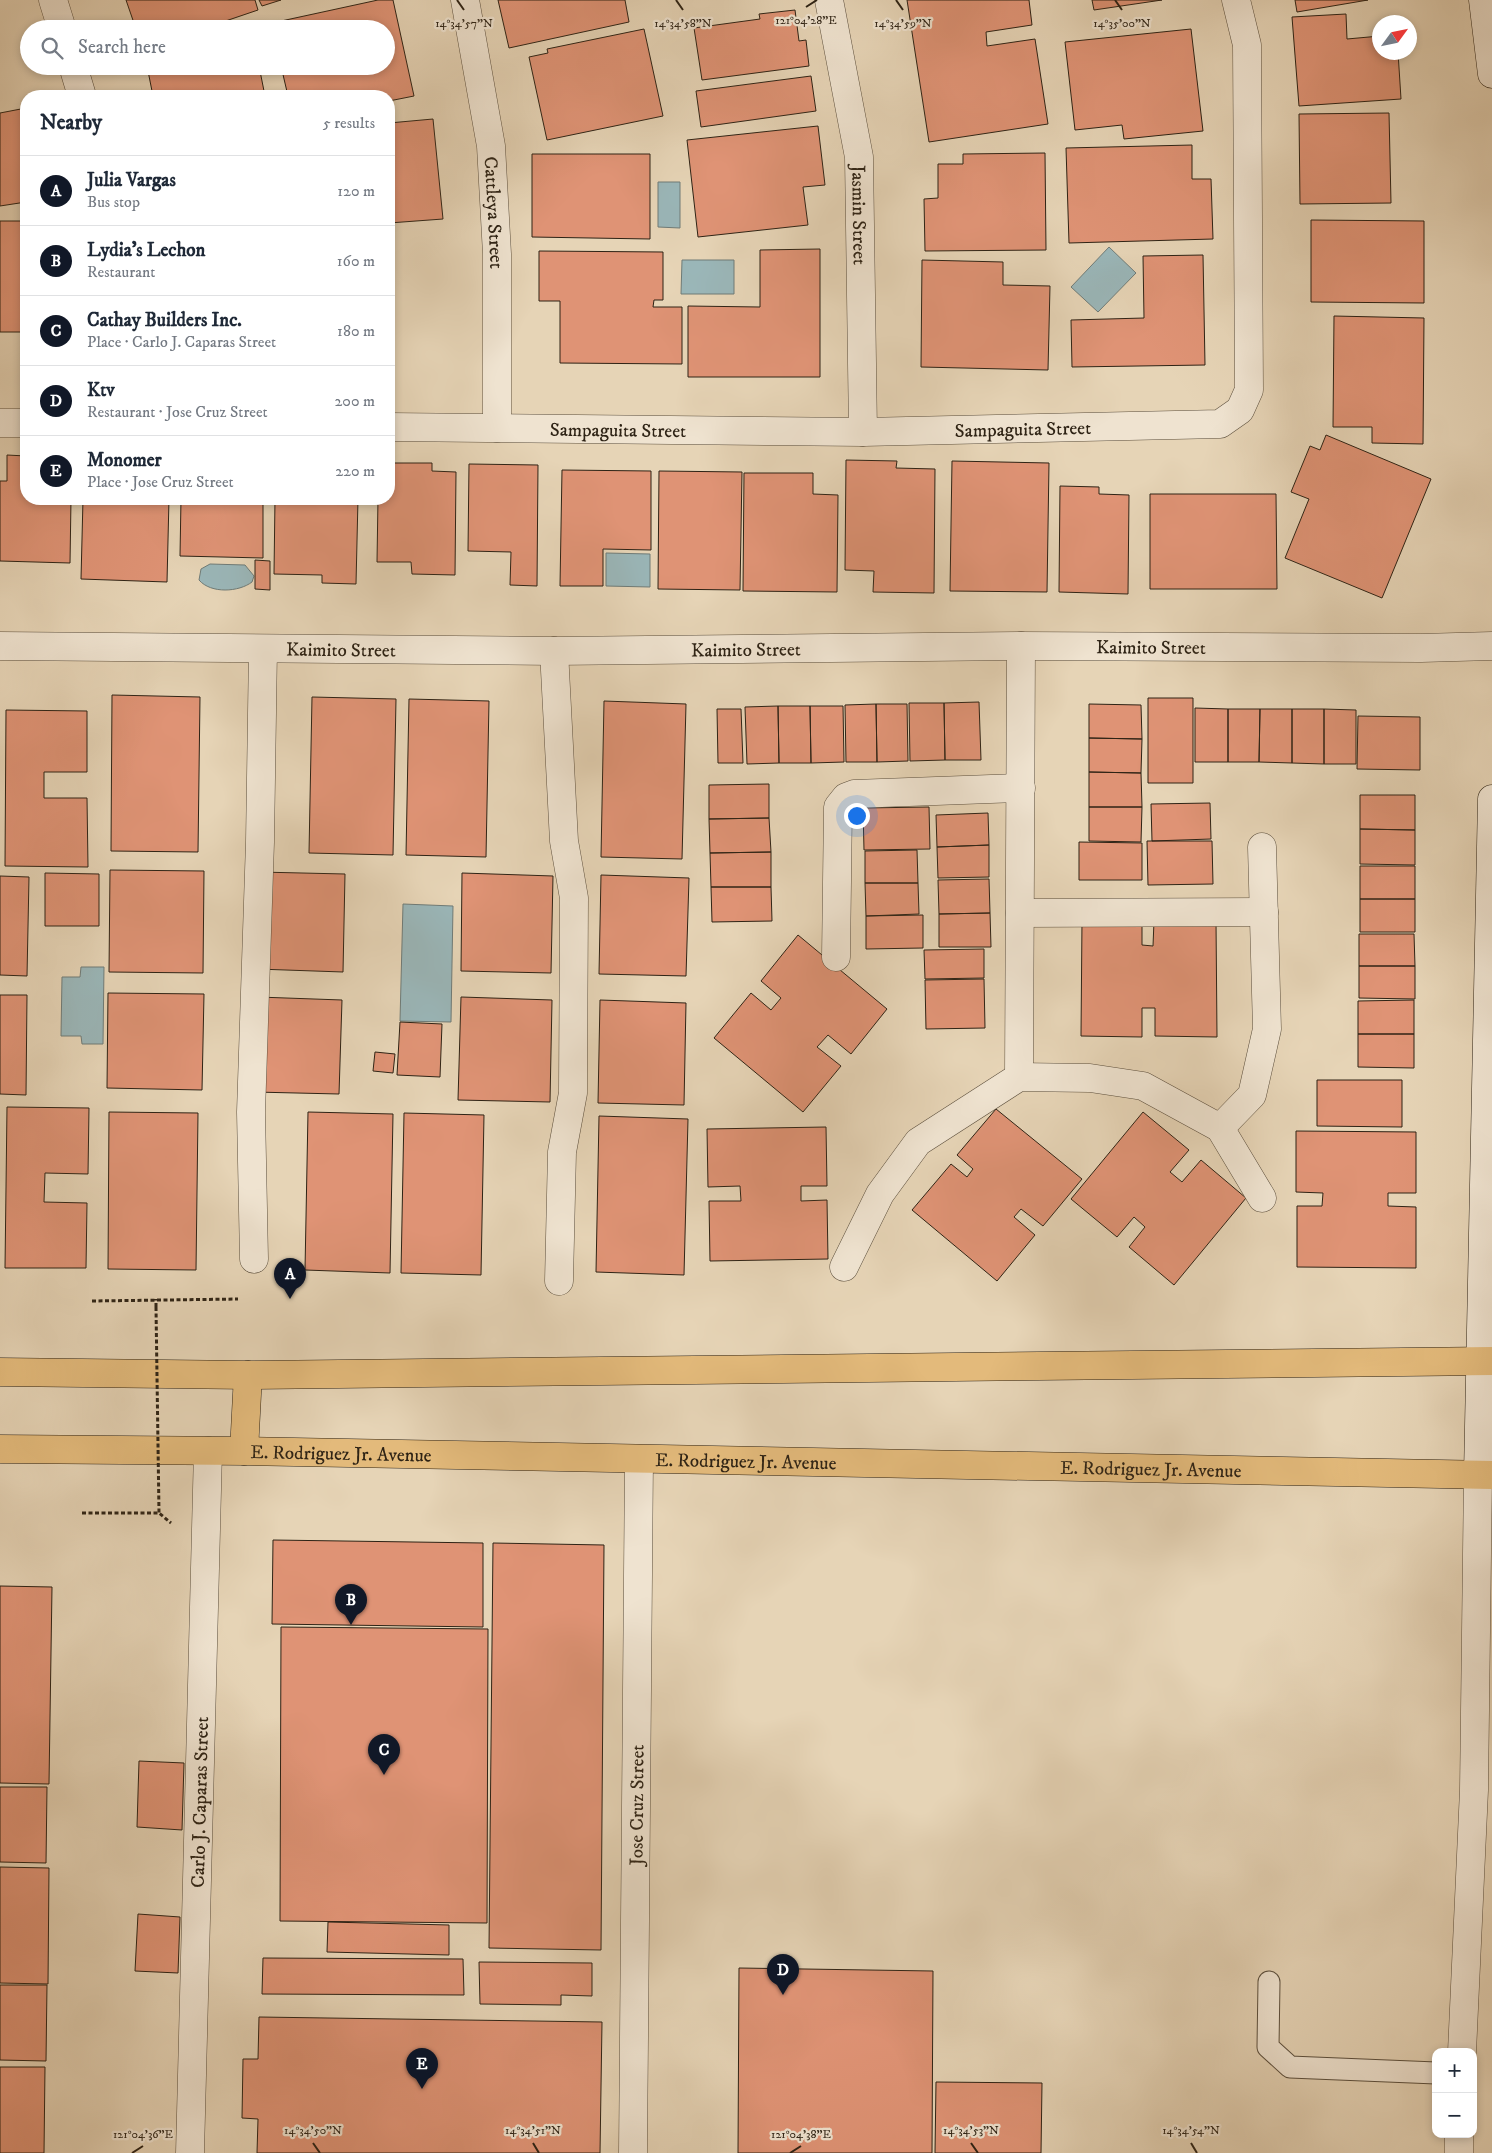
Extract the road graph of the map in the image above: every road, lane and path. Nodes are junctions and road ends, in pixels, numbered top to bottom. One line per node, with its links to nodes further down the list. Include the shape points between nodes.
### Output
1 (53, 0): 6 (street)
2 (466, 0): 13 (street, Cattleya Street, via 491,146 497,254)
3 (829, 0): 14 (street, Jasmin Street, via 859,157)
4 (1236, 0): 14 (street, Sampaguita Street, via 1247,46 1249,390 1240,410 1220,424)
5 (1483, 0): 7 (street)
6 (59, 20)
7 (1492, 74)
8 (76, 75): 9 (street)
9 (80, 90)
10 (0, 423): 11 (street)
11 (20, 424)
12 (395, 427): 13 (street, Sampaguita Street)
13 (497, 428): 14 (street, Sampaguita Street)
14 (863, 432)
15 (0, 646): 18 (street, Kaimito Street)
16 (1021, 646): 17 (street, Kaimito Street); 19 (street, Kaimito Street); 20 (street)
17 (1492, 646)
18 (264, 649): 19 (street, Kaimito Street); 29 (street, via 250,1112)
19 (554, 650): 31 (street, via 564,841 574,898 574,1093 562,1152)
20 (1021, 788): 24 (street); 25 (street, via 846,796 838,807)
21 (1492, 799): 35 (street)
22 (1262, 847): 23 (street)
23 (1264, 912): 24 (street); 27 (street, via 1267,1029 1252,1095)
24 (1020, 913): 26 (street)
25 (836, 957)
26 (1020, 1077): 27 (street, via 1090,1078 1143,1086); 30 (street, via 918,1142 880,1194)
27 (1220, 1128): 28 (street)
28 (1262, 1198)
29 (254, 1259)
30 (844, 1267)
31 (559, 1281)
32 (156, 1299): 33 (path); 34 (path); 44 (path, bridge)
33 (238, 1299)
34 (92, 1301)
35 (1486, 1361): 37 (main road); 42 (street)
36 (0, 1372): 37 (main road)
37 (248, 1375): 40 (main road)
38 (0, 1449): 39 (main road, E. Rodriguez Jr. Avenue)
39 (208, 1451): 40 (main road, E. Rodriguez Jr. Avenue); 50 (street, Carlo J. Caparas Street)
40 (244, 1451): 41 (main road, E. Rodriguez Jr. Avenue)
41 (638, 1458): 42 (main road, E. Rodriguez Jr. Avenue); 51 (street, Jose Cruz Street)
42 (1485, 1475): 47 (street)
43 (82, 1513): 44 (path)
44 (159, 1513): 45 (path)
45 (177, 1528)
46 (1269, 1982): 48 (lane, via 1268,2047 1290,2067)
47 (1462, 2048)
48 (1432, 2073)
49 (1459, 2138): 52 (street)
50 (190, 2153)
51 (633, 2153)
52 (1459, 2153)

